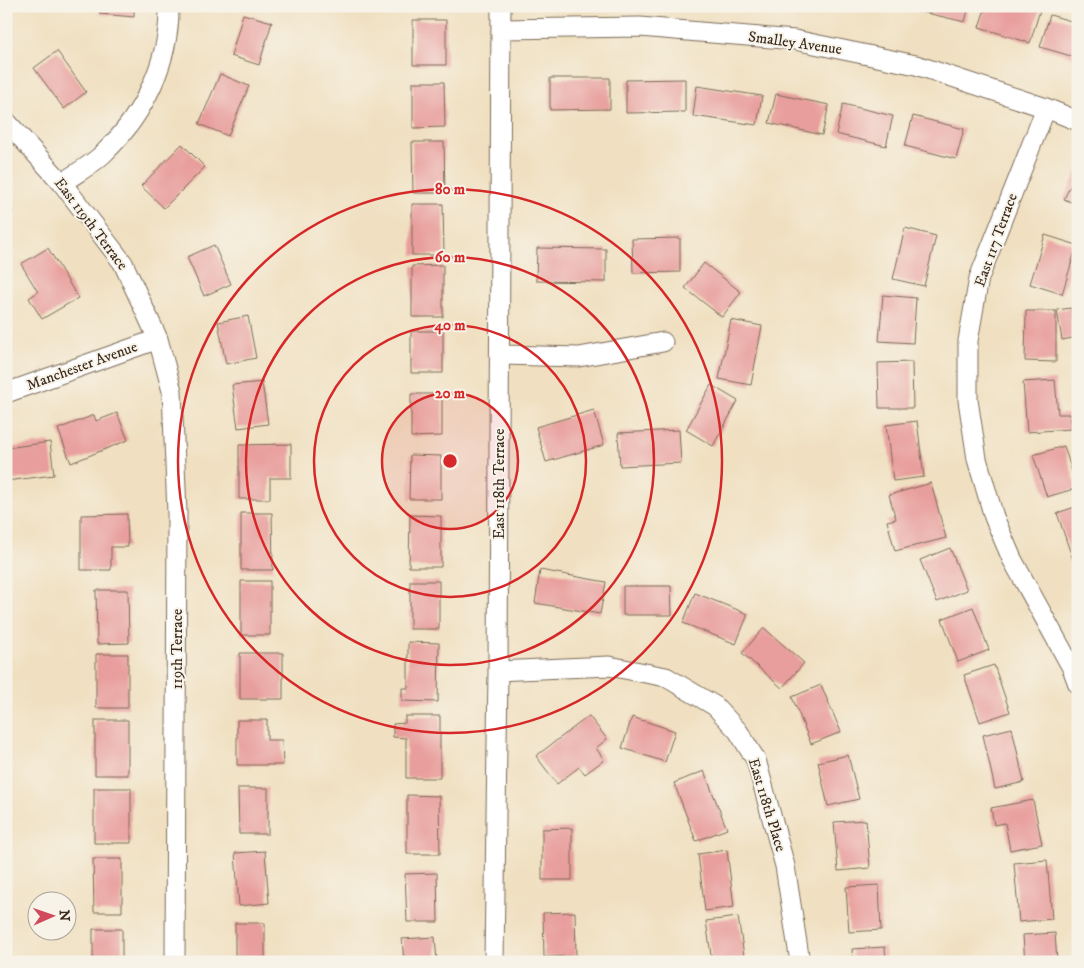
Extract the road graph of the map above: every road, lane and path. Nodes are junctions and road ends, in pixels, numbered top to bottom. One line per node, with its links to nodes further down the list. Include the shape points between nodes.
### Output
1 (169, 6): 7 (street, via 167,42 154,83 134,120 105,152)
2 (501, 6): 3 (street, East 118th Terrace)
3 (501, 29): 4 (street, Smalley Avenue, via 640,27 795,40 916,64); 10 (street, East 118th Terrace)
4 (1046, 108): 6 (street, Smalley Avenue); 13 (street, East 117 Terrace, via 979,278 968,341 968,400 977,459 994,518)
5 (6, 121): 7 (street, East 119th Terrace)
6 (1078, 122)
7 (62, 183): 8 (street, East 119th Terrace, via 123,263)
8 (158, 339): 11 (street, Manchester Avenue); 14 (street, 119th Terrace, via 172,391 177,514)
9 (663, 342): 10 (street, via 579,357)
10 (500, 355): 12 (street, East 118th Terrace)
11 (6, 393)
12 (498, 671): 15 (street, East 118th Terrace); 16 (street, East 118th Place, via 610,666 666,677 715,706 738,731 756,760 785,866)
13 (1078, 684)
14 (175, 962)
15 (494, 962)
16 (800, 962)

